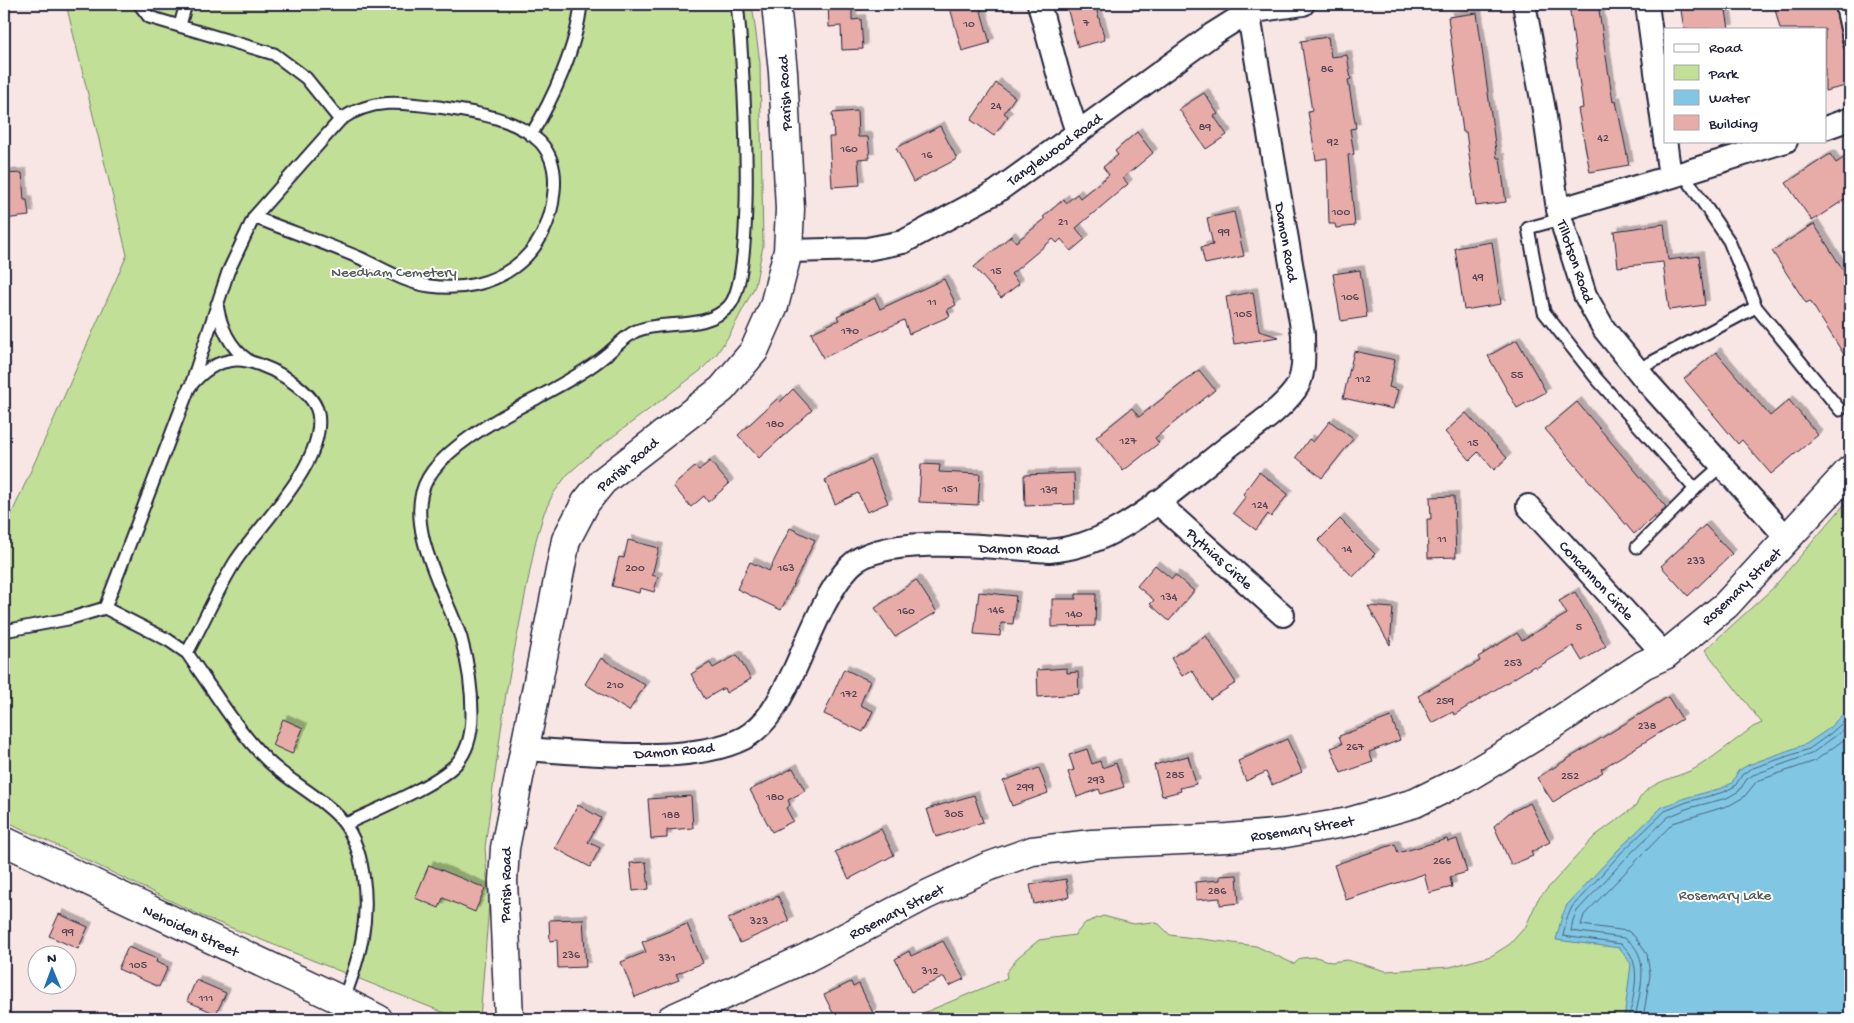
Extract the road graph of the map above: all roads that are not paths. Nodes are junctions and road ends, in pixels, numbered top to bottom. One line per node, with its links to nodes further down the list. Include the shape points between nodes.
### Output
1 (139, 4): 12 (lane, via 149,17)
2 (186, 4): 12 (lane)
3 (581, 4): 19 (lane, via 560,77)
4 (737, 4): 45 (lane, via 746,116 745,239 738,291 728,307 709,319 691,324 664,324 627,337 594,363 458,446 428,477 422,505 423,544 447,600 466,657 472,699 470,739 456,764 437,779)
5 (776, 4): 25 (street, Parish Road, via 790,209)
6 (1039, 4): 18 (street)
7 (1303, 4): 11 (street, Tanglewood Road)
8 (1524, 4): 23 (street, Tillotson Road)
9 (1647, 4): 14 (street)
10 (1841, 4): 13 (lane)
11 (1248, 8): 18 (street, Tanglewood Road); 35 (street, Damon Road, via 1302,334 1303,369 1296,390 1271,414)
12 (180, 25): 16 (lane, via 281,58 306,78)
13 (1850, 45)
14 (1664, 104)
15 (1850, 119): 17 (street)
16 (340, 120): 19 (lane, via 366,106 393,102 460,110 507,122); 24 (lane)
17 (1826, 128)
18 (1077, 132): 25 (street, Tanglewood Road, via 996,192 903,242 867,249)
19 (531, 135): 24 (lane, via 544,147 554,167 553,205 545,231 525,260 508,272 476,284 444,288 411,282)
20 (1670, 142): 22 (street)
21 (1783, 142): 22 (street)
22 (1676, 175): 23 (street); 27 (lane, via 1729,242)
23 (1560, 214): 29 (street, Tillotson Road, via 1585,295 1604,329); 34 (lane, via 1528,228 1544,312 1596,378)
24 (254, 217): 26 (lane)
25 (788, 251): 44 (street, Parish Road, via 774,306 754,351 722,389 603,481 586,502 566,540)
26 (217, 301): 28 (lane, via 220,321 234,348); 30 (lane)
27 (1756, 307): 29 (lane); 31 (lane)
28 (256, 365): 30 (lane, via 242,360 225,362 198,376); 42 (lane, via 300,387 311,398 318,414 317,432 290,492 234,564)
29 (1637, 370): 32 (street, Tillotson Road)
30 (190, 388): 39 (lane)
31 (1840, 410)
32 (1722, 465): 34 (lane); 37 (street, Tillotson Road)
33 (1850, 470): 37 (street, Rosemary Street)
34 (1695, 489): 38 (lane)
35 (1158, 502): 40 (street, Pythias Circle); 44 (street, Damon Road, via 1115,531 1064,550 908,545 874,551 859,559 842,577 827,602 778,702 755,730 733,742 689,752 636,755)
36 (1528, 506): 43 (street, Concannon Circle)
37 (1788, 539): 43 (street, Rosemary Street, via 1726,606)
38 (1637, 546)
39 (105, 608): 41 (lane, via 68,619); 42 (lane)
40 (1283, 615)
41 (4, 630)
42 (188, 653): 45 (lane, via 266,760 329,807)
43 (1666, 655): 50 (street, Rosemary Street, via 1643,665 1466,778 1415,803 1349,822 1286,833 1092,844 1032,851 924,896 806,958)
44 (523, 748): 49 (street, Parish Road, via 503,865)
45 (346, 824): 47 (lane, via 360,863 364,915 358,958)
46 (4, 841): 47 (street, Nehoiden Street)
47 (343, 1000): 48 (street, Nehoiden Street)
48 (379, 1018)
49 (508, 1019)
50 (671, 1019)

